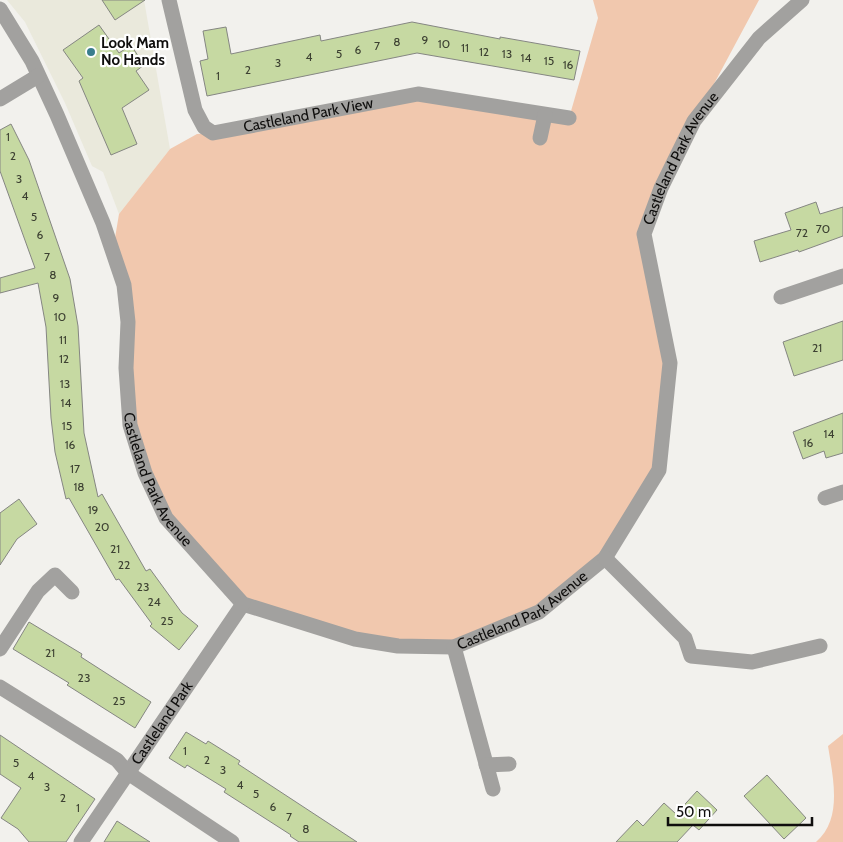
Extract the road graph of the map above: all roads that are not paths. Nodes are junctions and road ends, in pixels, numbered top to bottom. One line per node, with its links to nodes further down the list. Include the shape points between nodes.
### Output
1 (169, 0): 6 (street, Castleland Park View, via 195,110 204,127 213,133 418,94)
2 (802, 0): 13 (street, Castleland Park Avenue, via 759,38 694,121 661,188 644,234 670,363 658,470)
3 (0, 9): 4 (street)
4 (38, 76): 5 (street); 15 (street, Castleland Park Avenue, via 103,223 124,285 130,425 145,473 166,518)
5 (0, 99)
6 (545, 115): 7 (street, Castleland Park View); 8 (street)
7 (569, 118)
8 (540, 138)
9 (843, 276): 10 (street)
10 (781, 297)
11 (843, 492): 12 (street)
12 (825, 498)
13 (604, 558): 16 (street, via 685,638 691,656 752,662); 17 (street, Castleland Park Avenue, via 539,612)
14 (72, 592): 18 (street, via 55,575 38,591)
15 (243, 604): 17 (street, Castleland Park Avenue, via 355,640 398,646); 22 (street, Castleland Park)
16 (820, 646)
17 (454, 647): 21 (street)
18 (0, 649)
19 (0, 687): 22 (street, via 117,760)
20 (510, 764): 21 (street)
21 (486, 765): 23 (street)
22 (128, 773): 24 (street, Castleland Park); 25 (street)
23 (493, 789)
24 (81, 842)
25 (232, 842)

